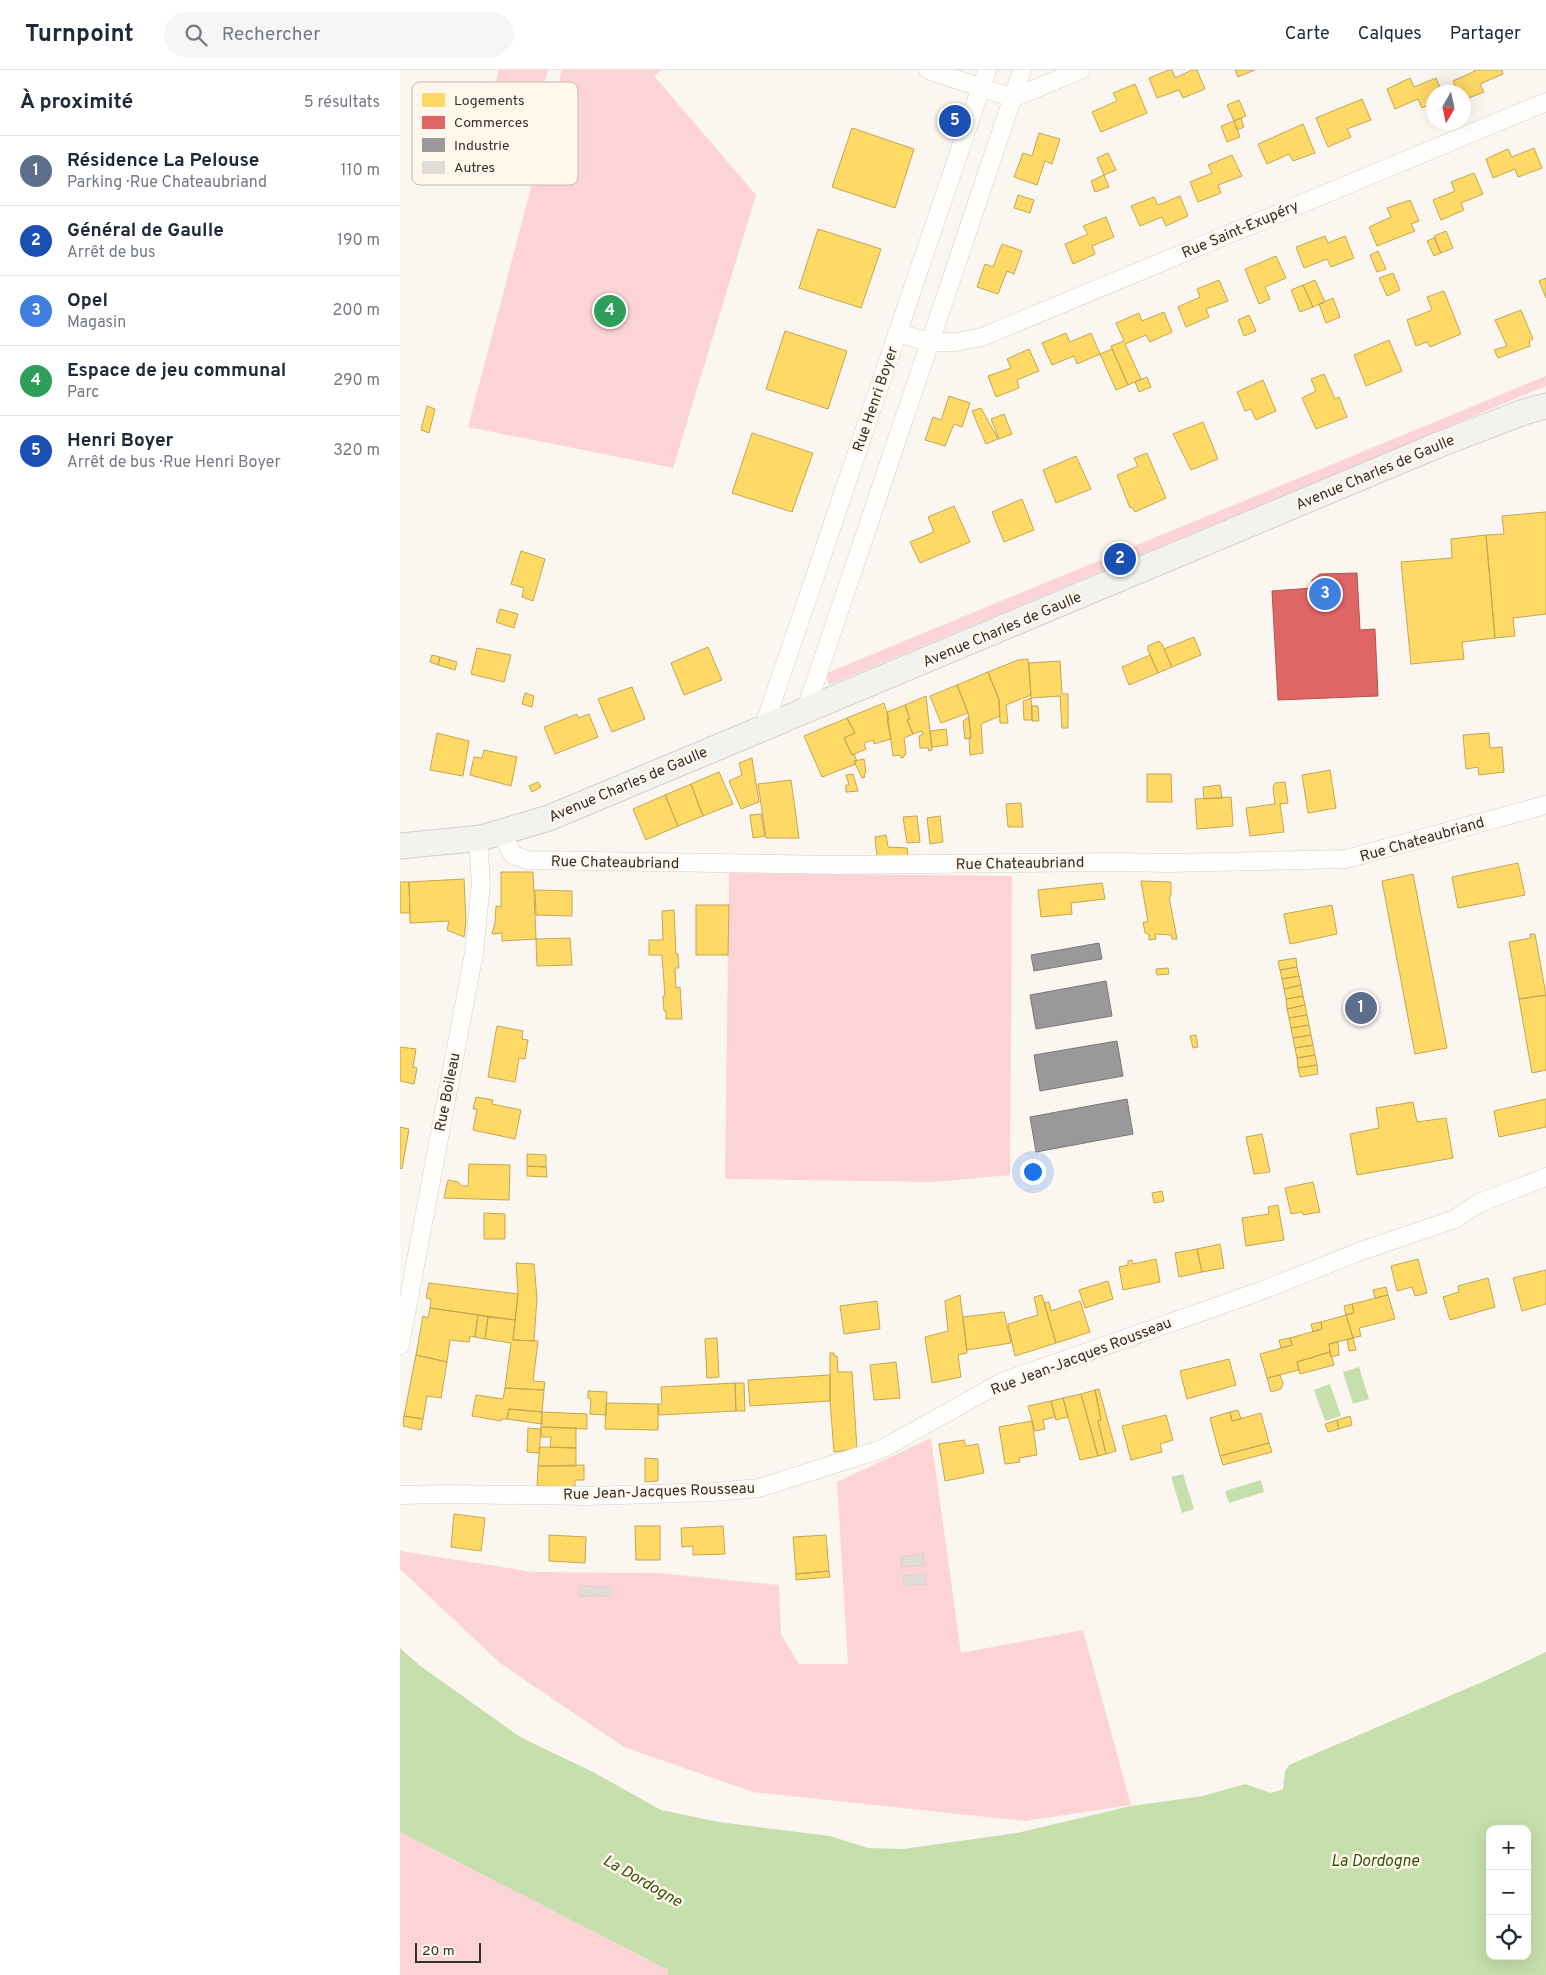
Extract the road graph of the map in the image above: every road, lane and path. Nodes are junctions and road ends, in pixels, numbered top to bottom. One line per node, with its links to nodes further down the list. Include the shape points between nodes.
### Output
1 (987, 70): 5 (street, Rue Henri Boyer)
2 (1022, 70): 6 (street)
3 (1081, 70): 6 (street)
4 (931, 71): 5 (street)
5 (981, 87): 6 (street); 8 (street, Rue Henri Boyer)
6 (1013, 98): 9 (street)
7 (1546, 102): 9 (street, Rue Saint-Exupéry, via 982,336 956,342)
8 (897, 333): 9 (street, Rue Saint-Exupéry); 13 (street, Rue Henri Boyer)
9 (930, 342): 12 (street)
10 (1546, 400): 11 (main road, Avenue Charles de Gaulle)
11 (1535, 409): 12 (main road, Avenue Charles de Gaulle, via 1428,449)
12 (805, 712): 13 (main road, Avenue Charles de Gaulle)
13 (763, 728): 15 (main road, Avenue Charles de Gaulle, via 549,818)
14 (1546, 805): 15 (street, Rue Chateaubriand, via 1358,857 1287,861 836,865 528,860 513,855)
15 (489, 835): 16 (main road, Avenue Charles de Gaulle); 18 (street, Rue Boileau, via 474,953)
16 (400, 846)
17 (1546, 1177): 19 (street, Rue Jean-Jacques Rousseau, via 1479,1203 1455,1219 1002,1382 882,1449 759,1488 588,1496)
18 (400, 1345)
19 (400, 1495)

